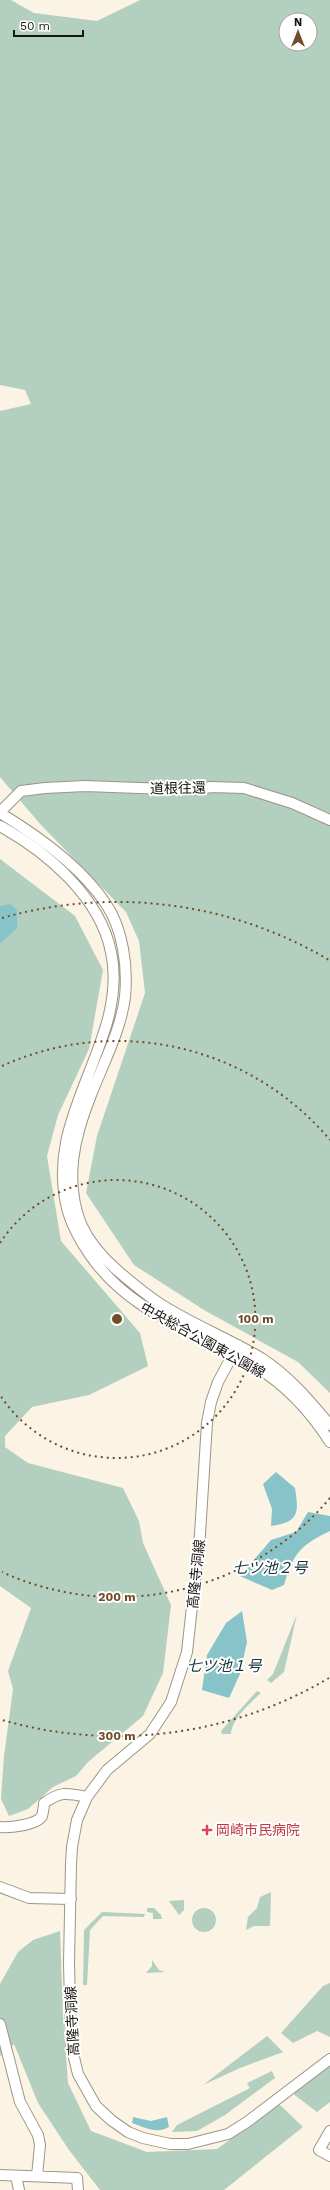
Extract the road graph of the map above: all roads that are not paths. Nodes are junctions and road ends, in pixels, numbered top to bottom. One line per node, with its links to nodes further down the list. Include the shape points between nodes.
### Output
1 (0, 813): 2 (street, 道根往還, via 21,791 85,786 193,790 211,787 244,788 292,802); 4 (street, via 51,848 89,882 107,905 121,942 126,971 125,998 117,1028 74,1144 72,1188 81,1224 95,1247 109,1263 139,1289)
2 (330, 820)
3 (3, 828): 4 (street, 中央総合公園東公園線, via 30,845 83,895 100,922 111,952 113,985 110,1010 104,1034 66,1135 63,1157 64,1194 76,1232 110,1280 134,1301 171,1323)
4 (236, 1349): 5 (street, via 262,1359 290,1379); 6 (street, 中央総合公園東公園線, via 295,1399); 7 (street, 高隆寺洞線, via 218,1382 207,1423 200,1534 187,1652 171,1702 150,1734 107,1770)
5 (330, 1425)
6 (330, 1442)
7 (86, 1797): 8 (street, via 66,1793 55,1795 44,1803 42,1816 38,1820 11,1828); 10 (street, 高隆寺洞線, via 77,1820 72,1847)
8 (0, 1826)
9 (0, 1887): 10 (street, via 29,1898)
10 (71, 1900): 12 (street, 高隆寺洞線, via 69,1963 71,2045 74,2060 80,2079 96,2106 128,2132 170,2144 188,2144 228,2134)
11 (0, 2024): 17 (street, via 20,2102 38,2135 40,2145)
12 (330, 2059)
13 (330, 2131): 14 (street, via 319,2150)
14 (330, 2156)
15 (0, 2175): 16 (street)
16 (16, 2176): 17 (street); 18 (street)
17 (37, 2176): 19 (street, via 77,2178)
18 (19, 2190)
19 (78, 2190)

